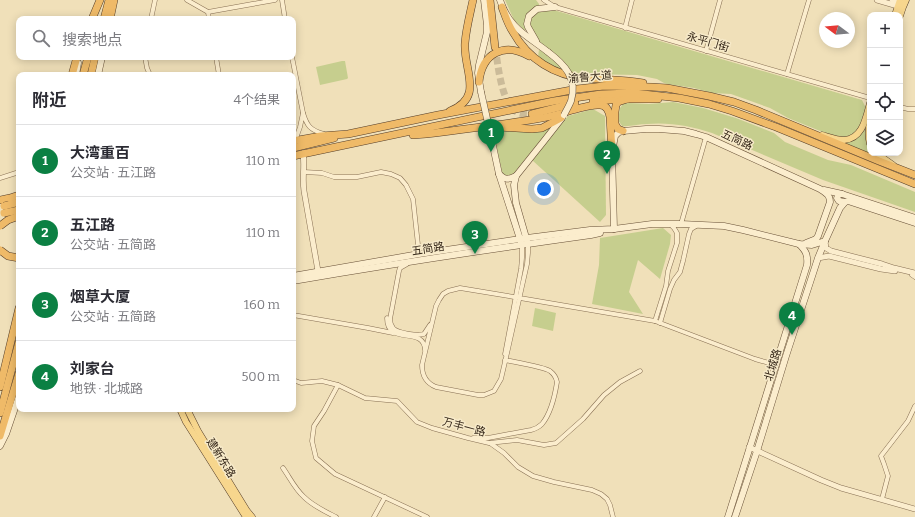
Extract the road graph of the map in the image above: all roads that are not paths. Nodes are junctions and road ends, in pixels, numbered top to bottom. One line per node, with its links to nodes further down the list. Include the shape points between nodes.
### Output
1 (96, 0): 24 (main road)
2 (100, 0): 25 (highway); 26 (highway)
3 (109, 0): 27 (highway); 28 (main road)
4 (114, 0): 29 (highway)
5 (155, 0): 30 (street)
6 (187, 0): 22 (street)
7 (275, 0): 22 (street)
8 (282, 0): 32 (street)
9 (475, 0): 37 (highway); 37 (highway, via 465,42)
10 (480, 0): 38 (main road, via 484,21)
11 (484, 0): 38 (main road, via 487,25)
12 (490, 0): 35 (highway)
13 (544, 0): 21 (street, 永平门街)
14 (632, 0): 33 (street)
15 (720, 0): 36 (street)
16 (809, 0): 58 (street)
17 (877, 0): 20 (street)
18 (892, 0): 20 (street)
19 (501, 3): 34 (main road, via 513,25); 39 (highway, via 513,32)
20 (901, 3): 23 (main road)
21 (555, 7): 33 (street, 永平门街); 34 (main road, via 538,9 532,12 527,20 528,27)
22 (208, 12): 31 (street)
23 (896, 12)
24 (92, 16)
25 (92, 16)
26 (97, 16)
27 (105, 16)
28 (109, 16)
29 (110, 16)
30 (152, 16)
31 (209, 16)
32 (285, 16)
33 (624, 28): 36 (street, 永平门街)
34 (538, 44): 71 (main road, bridge, via 563,65 570,77 573,91)
35 (495, 47)
36 (706, 51): 58 (street, 永平门街)
37 (465, 56): 70 (highway, via 470,86 466,101)
38 (480, 57): 60 (main road)
39 (535, 59): 60 (highway, via 515,50 499,51 490,56 484,65); 61 (highway, via 554,70 574,77 628,80)
40 (77, 60): 49 (highway)
41 (78, 60): 50 (main road)
42 (87, 60): 51 (highway)
43 (94, 60): 52 (highway)
44 (101, 60): 53 (main road)
45 (102, 60): 54 (main road)
46 (146, 60): 55 (street)
47 (216, 60): 56 (street)
48 (293, 60): 57 (street)
49 (73, 72)
50 (76, 72)
51 (84, 72)
52 (92, 72)
53 (99, 72)
54 (101, 72)
55 (149, 72)
56 (218, 72)
57 (295, 72)
58 (788, 74): 62 (street, 永平门街)
59 (296, 77): 67 (street)
60 (479, 82): 88 (main road, bridge)
61 (667, 88): 70 (highway, 渝鲁大道, via 590,87); 74 (highway, 渝鲁大道, via 734,102)
62 (867, 97)
63 (679, 98): 64 (highway); 77 (highway, 渝鲁大道, via 634,93 601,94 554,101); 92 (highway, 渝鲁大道, via 709,104 753,118)
64 (627, 99): 69 (highway, via 578,102); 73 (highway, via 618,102 615,112 616,127)
65 (903, 108): 66 (street)
66 (915, 109)
67 (303, 113): 76 (street, via 309,127); 79 (street)
68 (867, 113): 74 (main road, via 863,126 856,135 845,140)
69 (532, 114)
70 (438, 115): 75 (highway, 渝鲁大道)
71 (563, 117): 72 (highway, via 542,128); 90 (main road)
72 (481, 126): 77 (highway); 82 (highway, via 537,119 590,105 602,105 609,113)
73 (623, 130): 78 (main road, 五简路, via 684,131); 82 (main road, via 615,136)
74 (812, 133): 85 (highway, 渝鲁大道)
75 (348, 134): 76 (highway, 渝鲁大道); 81 (highway)
76 (329, 135): 80 (highway, 渝鲁大道)
77 (391, 136): 83 (highway, 渝鲁大道)
78 (706, 137): 93 (main road, 五简路); 105 (street)
79 (296, 138)
80 (296, 143)
81 (296, 143)
82 (612, 152): 108 (main road)
83 (303, 153): 84 (highway, 渝鲁大道); 86 (street)
84 (296, 155)
85 (879, 157): 89 (highway, 渝鲁大道)
86 (304, 172): 113 (street, via 334,177 357,177 381,172 400,178 413,199); 118 (street, via 303,184)
87 (16, 173): 91 (street)
88 (499, 174): 90 (main road, via 508,179); 109 (main road)
89 (915, 175)
90 (516, 176): 109 (main road, via 514,193)
91 (0, 178)
92 (915, 184)
93 (820, 189): 94 (main road, 五简路); 111 (main road, via 829,196 830,202 818,236 812,241)
94 (842, 194): 96 (main road, via 837,198); 102 (main road, 五简路)
95 (16, 197): 98 (highway, bridge, via 10,198)
96 (845, 202): 103 (main road, via 856,203); 110 (main road)
97 (16, 203): 98 (highway, bridge)
98 (1, 210): 99 (highway, bridge); 101 (highway)
99 (16, 210)
100 (16, 217): 107 (highway, bridge)
101 (16, 218)
102 (915, 218)
103 (915, 223)
104 (669, 224): 105 (main road, 五简路); 108 (main road, 五简路); 127 (street, via 677,233 677,243)
105 (681, 224): 106 (main road, 五简路)
106 (698, 225): 111 (main road, 五简路, via 729,226); 127 (street, via 690,231 680,272 674,280)
107 (0, 226)
108 (614, 229): 109 (main road, 五简路, via 590,235)
109 (524, 241): 113 (main road, 五简路); 116 (main road, 五简路); 122 (street)
110 (825, 241): 111 (main road, 五简路, via 812,245); 115 (main road, 北城路); 120 (street, via 826,248 831,251)
111 (799, 244): 133 (main road, 北城路, via 807,255 807,265)
112 (0, 250): 114 (highway, bridge, via 8,256)
113 (419, 254): 118 (main road, 五简路)
114 (16, 257)
115 (818, 258): 120 (street, via 829,256); 150 (main road, 北城路)
116 (411, 262): 117 (main road, 五简路); 124 (street, via 398,271)
117 (391, 265): 121 (main road, 五简路); 128 (street, via 395,266 396,271)
118 (318, 271): 119 (main road, 五简路)
119 (296, 275)
120 (914, 275)
121 (296, 281)
122 (518, 297): 126 (street, via 454,289 443,294 439,300); 127 (street); 132 (street)
123 (296, 316): 129 (street)
124 (390, 319): 126 (street, via 392,328 396,331 418,335 424,334); 128 (street)
125 (16, 320): 139 (highway)
126 (433, 321): 131 (street)
127 (657, 322): 133 (street)
128 (388, 324): 129 (street, via 380,328); 130 (street)
129 (368, 328): 130 (street)
130 (396, 334): 131 (street, via 420,339 424,344)
131 (425, 355): 132 (street, via 422,371 427,382 436,387 478,395 494,391 501,379)
132 (505, 360): 146 (street, via 547,369 553,374 556,382 550,411 538,428 488,438)
133 (776, 365): 149 (main road, 北城路)
134 (16, 368): 140 (highway)
135 (640, 371): 147 (street, 万丰一路, via 604,394 583,419 556,443 544,445 517,440)
136 (296, 381): 138 (street, 万丰一路, via 322,381)
137 (16, 384): 140 (highway)
138 (338, 385): 146 (street, 万丰一路, via 365,398 397,401 417,422); 152 (street, via 314,426 312,441 316,458 335,474)
139 (0, 387)
140 (13, 395): 144 (highway); 145 (highway); 148 (main road, via 6,434)
141 (915, 406): 153 (street, via 908,421 881,456 888,476)
142 (181, 412): 155 (main road, 建新东路)
143 (189, 412): 156 (main road, 建新东路)
144 (0, 413)
145 (0, 436)
146 (468, 438): 147 (street, 万丰一路)
147 (490, 443): 160 (street, via 533,476 602,494 610,505)
148 (0, 446)
149 (750, 447): 150 (street); 161 (main road, 北城路)
150 (757, 451): 153 (street, via 821,480); 162 (main road, 北城路)
151 (283, 468): 157 (street, via 304,497 316,507)
152 (385, 497): 158 (street); 159 (street)
153 (882, 500): 154 (street)
154 (915, 509)
155 (246, 517)
156 (252, 517)
157 (336, 517)
158 (374, 517)
159 (427, 517)
160 (613, 517)
161 (728, 517)
162 (735, 517)

